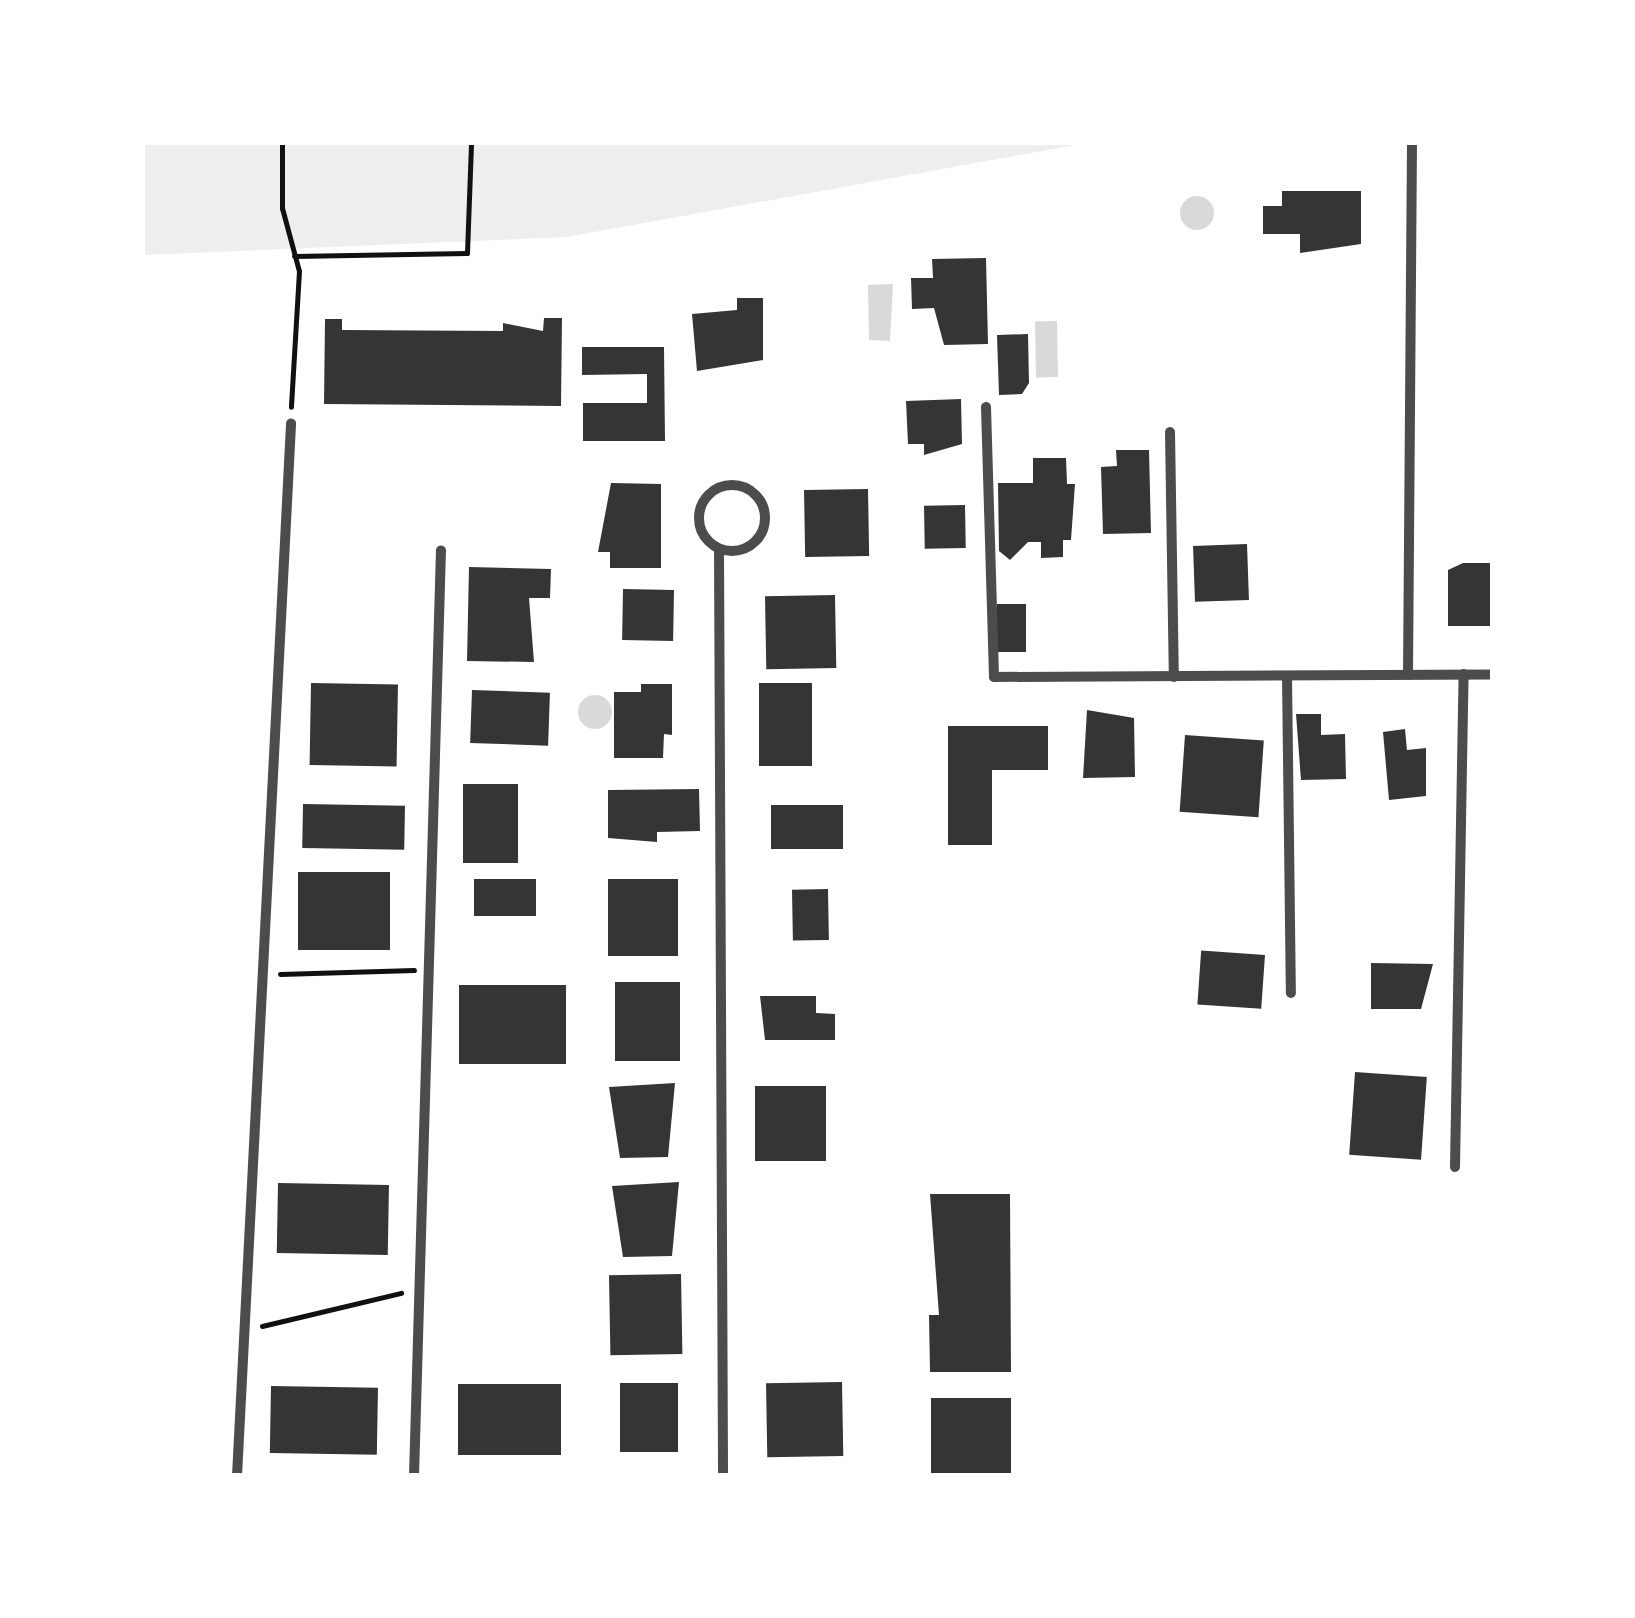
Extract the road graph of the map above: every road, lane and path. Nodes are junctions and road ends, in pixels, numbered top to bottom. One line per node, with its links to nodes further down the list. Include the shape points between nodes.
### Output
1 (282, 142): 4 (path, via 282,208)
2 (471, 142): 4 (path, via 467,253)
3 (1412, 142): 12 (street)
4 (294, 256): 6 (path)
5 (986, 406): 14 (street, via 994,676)
6 (290, 423): 16 (street)
7 (1170, 432): 14 (street)
8 (718, 548): 8 (street, via 749,546 764,528 763,506 748,489 715,489 701,507 702,530); 23 (street)
9 (441, 550): 15 (street)
10 (1464, 674): 11 (street); 12 (street); 18 (street)
11 (1492, 674)
12 (1408, 675): 13 (street)
13 (1287, 676): 14 (street); 17 (street)
14 (1174, 678)
15 (426, 969): 16 (path); 19 (street)
16 (262, 974): 20 (street)
17 (1291, 993)
18 (1454, 1168)
19 (418, 1292): 20 (path); 22 (street)
20 (244, 1328): 21 (street)
21 (237, 1476)
22 (414, 1476)
23 (723, 1476)

